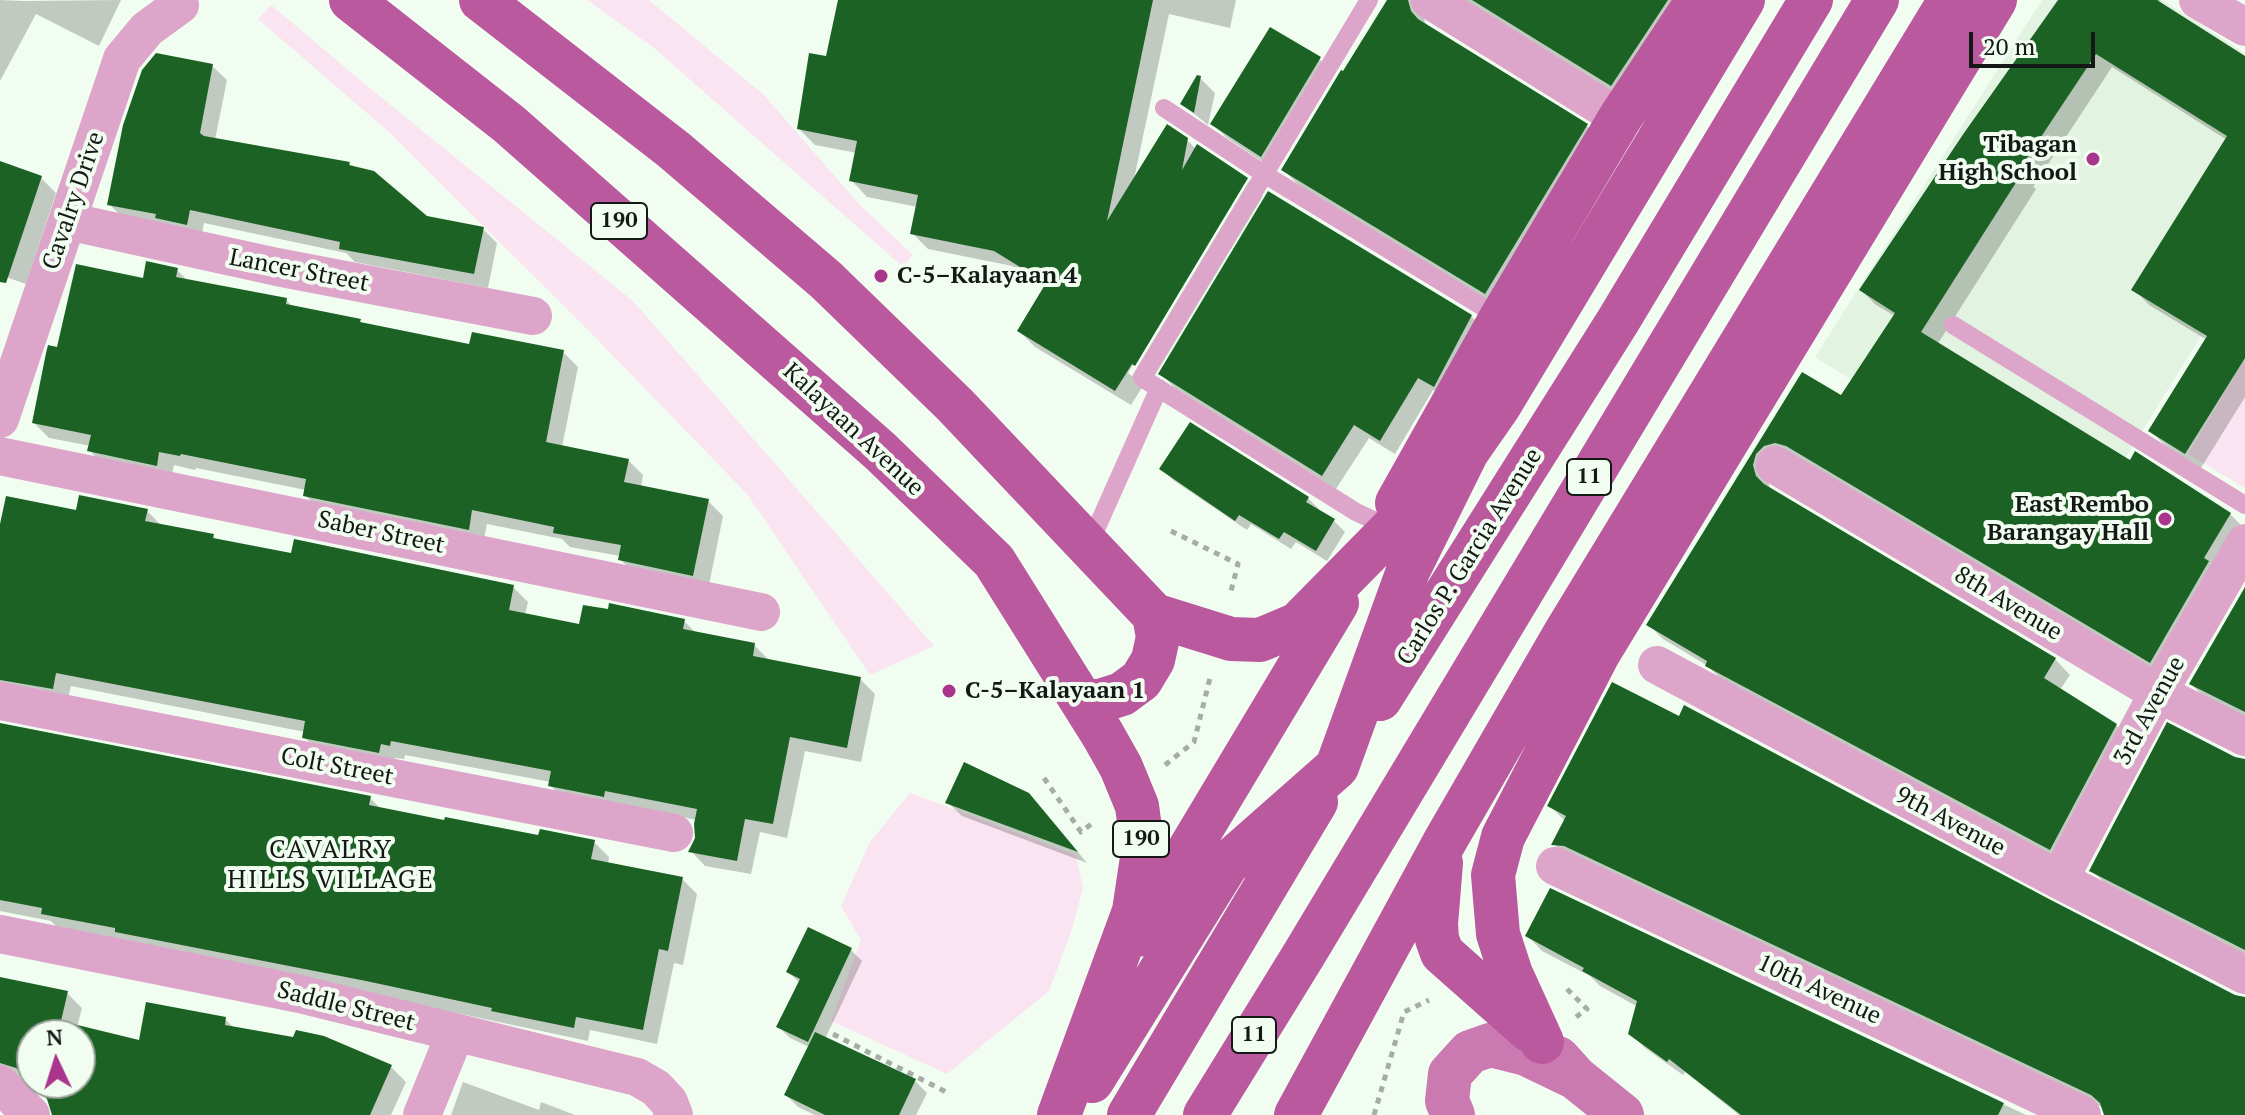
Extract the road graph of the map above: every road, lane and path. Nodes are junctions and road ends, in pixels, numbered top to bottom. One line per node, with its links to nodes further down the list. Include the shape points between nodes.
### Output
1 (351, 0): 37 (main road, Kalayaan Avenue / 190, via 509,124 880,451 994,561)
2 (481, 0): 30 (main road, via 674,150 826,280)
3 (1369, 0): 16 (lane)
4 (1430, 0): 15 (street)
5 (1698, 0): 15 (main road)
6 (1743, 0): 23 (main road)
7 (1811, 0): 39 (main road, Carlos P. Garcia Avenue / 11, via 1562,411)
8 (1877, 0): 63 (main road, 11)
9 (1950, 0): 43 (main road, via 1564,635)
10 (1995, 0): 52 (main road, via 1598,654 1503,837 1493,875 1498,934)
11 (2198, 0): 13 (street)
12 (180, 5): 17 (street, Cavalry Drive, via 147,29 122,59)
13 (2245, 27)
14 (1164, 108): 16 (lane)
15 (1620, 118): 19 (main road)
16 (1264, 174): 19 (lane); 21 (lane, via 1142,378)
17 (67, 221): 18 (street, Lancer Street); 22 (street, Cavalry Drive)
18 (533, 316)
19 (1501, 318): 28 (main road)
20 (1953, 325): 26 (lane)
21 (1159, 388): 28 (lane, via 1356,512); 30 (lane)
22 (0, 419)
23 (1467, 452): 28 (main road); 39 (main road, via 1408,571)
24 (0, 456): 32 (street, Saber Street)
25 (1775, 465): 35 (street, 8th Avenue)
26 (2245, 505)
27 (1171, 531): 31 (path)
28 (1374, 542): 33 (main road, via 1298,624 1260,640 1231,639); 48 (main road)
29 (2245, 543): 35 (street, 3rd Avenue)
30 (1089, 545): 33 (main road)
31 (1238, 564)
32 (761, 612)
33 (1154, 615): 37 (main road, via 1158,637 1141,680 1122,694)
34 (1657, 665): 45 (street, 9th Avenue)
35 (2158, 693): 38 (street, 8th Avenue); 45 (street, 3rd Avenue)
36 (0, 701): 42 (street, Colt Street)
37 (1082, 701): 48 (main road, Kalayaan Avenue / 190, via 1137,806 1143,851 1134,911)
38 (2245, 737)
39 (1337, 767): 61 (main road, via 1227,864); 62 (main road, Carlos P. Garcia Avenue / 11)
40 (1044, 778): 41 (path)
41 (1081, 832)
42 (674, 833)
43 (1445, 841): 52 (main road, via 1436,924 1442,953); 64 (main road)
44 (1555, 866): 68 (street, 10th Avenue)
45 (2059, 880): 47 (street, 9th Avenue)
46 (0, 934): 50 (street, Saddle Street, via 300,994)
47 (2245, 975)
48 (1108, 985): 59 (main road); 60 (main road)
49 (1404, 1012): 65 (path)
50 (455, 1034): 57 (street); 58 (street, Saddle Street, via 637,1077 656,1088)
51 (833, 1034): 55 (path)
52 (1542, 1042): 53 (main road)
53 (1576, 1078): 66 (main road, via 1526,1054 1490,1045 1470,1052 1450,1074 1447,1101); 67 (main road)
54 (0, 1084): 56 (street)
55 (950, 1094)
56 (31, 1115)
57 (422, 1115)
58 (674, 1115)
59 (1029, 1115)
60 (1059, 1115)
61 (1071, 1115)
62 (1129, 1115)
63 (1205, 1115)
64 (1296, 1115)
65 (1374, 1115)
66 (1453, 1115)
67 (1622, 1115)
68 (2082, 1115)

